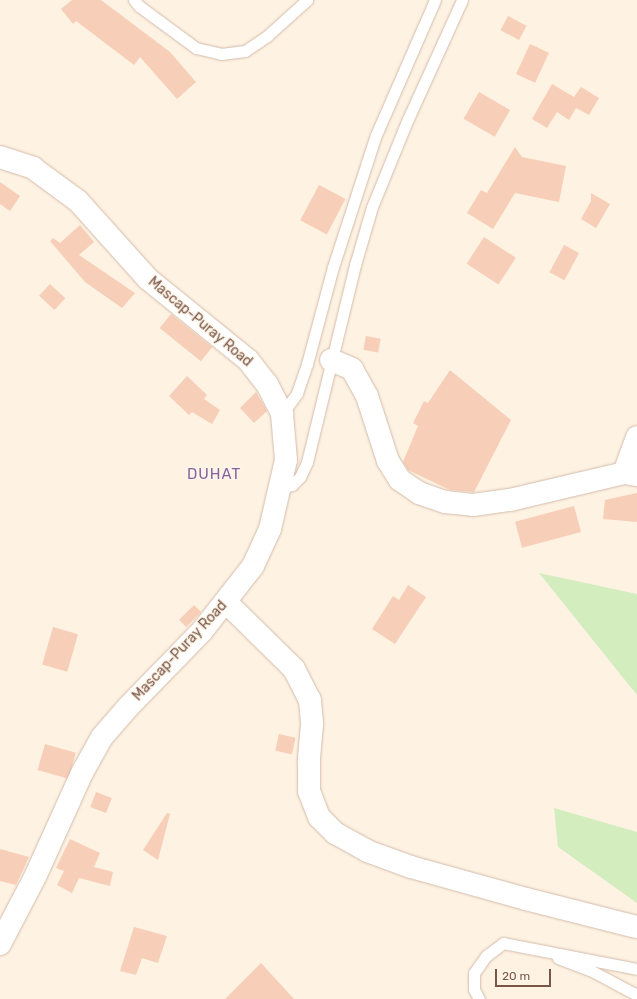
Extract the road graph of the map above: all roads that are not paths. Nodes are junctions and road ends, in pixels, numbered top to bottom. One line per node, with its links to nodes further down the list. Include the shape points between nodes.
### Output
1 (134, 0): 2 (lane, via 196,48 221,54 245,51 267,36)
2 (307, 0)
3 (435, 0): 7 (lane, via 376,135 333,267 307,364 297,393)
4 (462, 0): 6 (lane, via 408,119 372,207)
5 (0, 157): 7 (street, Mascap-Puray Road, via 33,168 78,201 148,279 248,360 267,384)
6 (331, 360): 9 (street, via 352,369 367,396 388,461 400,480 419,493 445,502 473,505 510,500); 10 (lane, via 307,462 300,477 292,485)
7 (282, 414): 10 (street, Mascap-Puray Road, via 286,460)
8 (637, 437): 9 (street)
9 (631, 474)
10 (282, 488): 11 (street, Mascap-Puray Road, via 270,529 253,566)
11 (226, 602): 12 (street, via 294,669 310,700 312,724 308,762 309,791 319,817 336,833 367,851 411,867 526,900); 13 (street, Mascap-Puray Road, via 102,737 82,773 36,875)
12 (637, 927)
13 (0, 944)
14 (520, 945): 15 (lane); 16 (lane, via 590,970); 17 (lane, via 503,943 486,956 474,973 474,989)
15 (637, 969)
16 (637, 995)
17 (479, 999)

